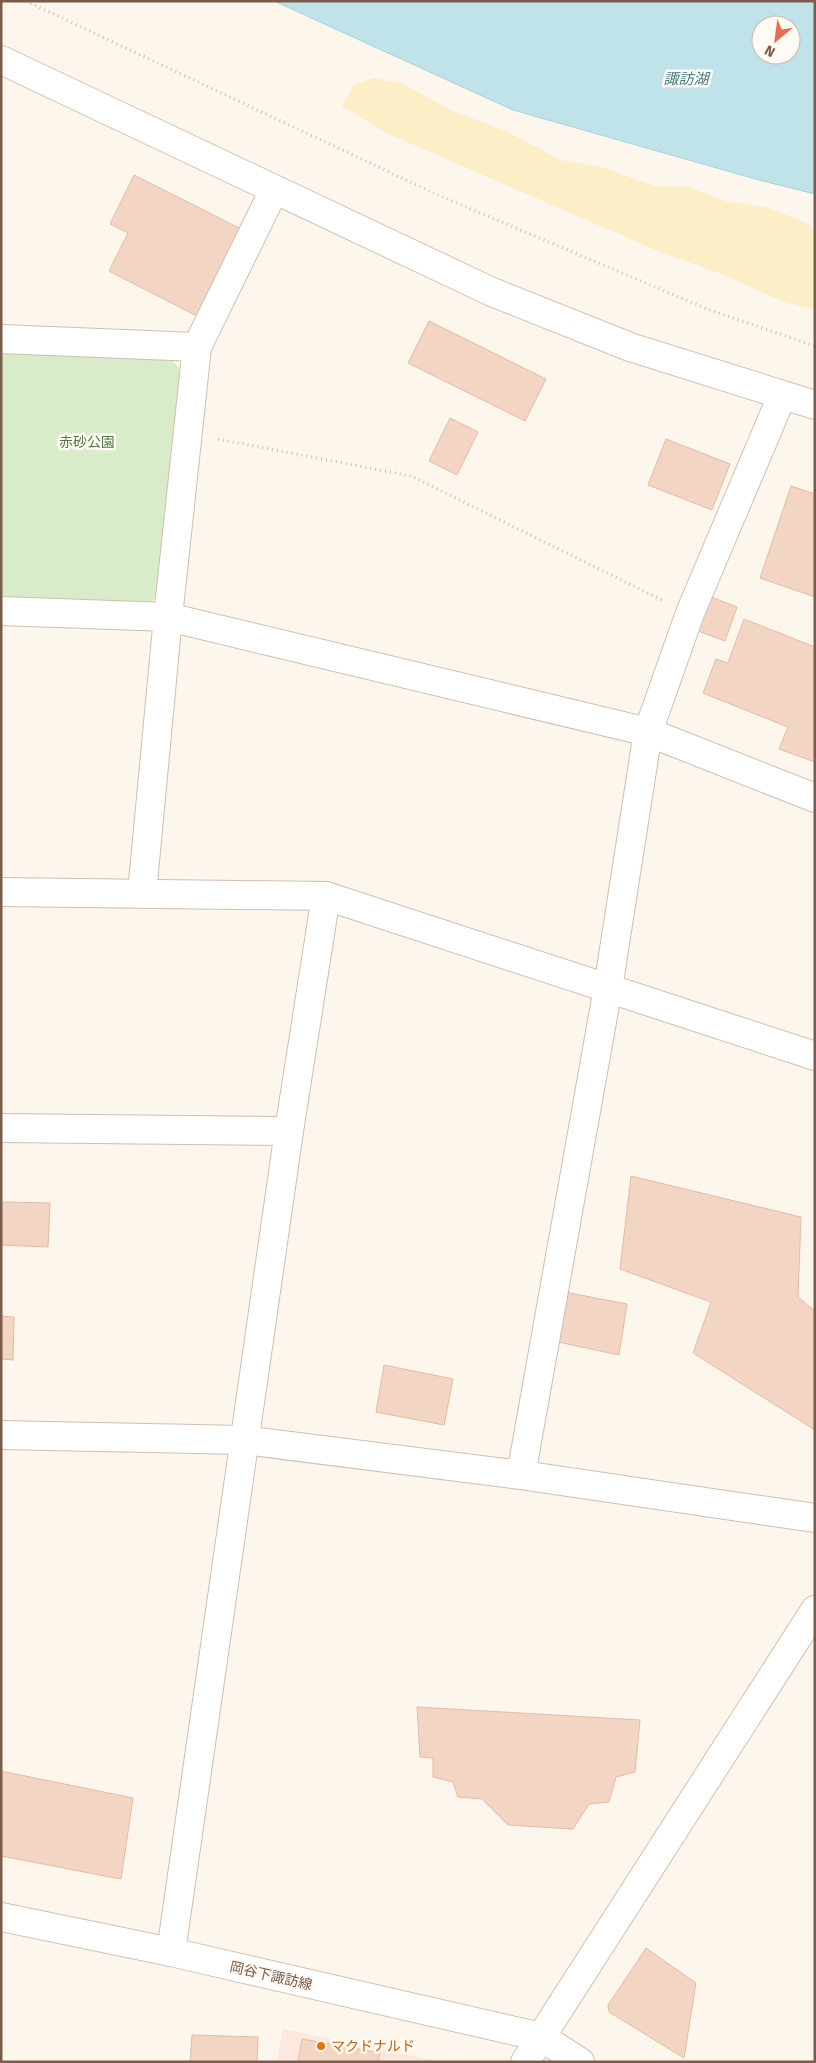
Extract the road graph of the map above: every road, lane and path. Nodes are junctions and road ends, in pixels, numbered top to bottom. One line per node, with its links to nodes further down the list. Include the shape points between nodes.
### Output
1 (26, 1): 6 (path, via 438,195 707,309)
2 (1, 60): 3 (street)
3 (274, 190): 5 (street); 7 (street, via 492,292 630,347)
4 (1, 339): 5 (street)
5 (198, 346): 9 (street)
6 (815, 346)
7 (782, 396): 8 (street); 11 (street)
8 (815, 405)
9 (189, 434): 11 (path, via 411,476); 12 (street)
10 (1, 611): 12 (street)
11 (690, 613): 13 (street)
12 (168, 617): 13 (street); 16 (street)
13 (648, 732): 14 (street); 18 (street)
14 (815, 798)
15 (1, 892): 16 (street)
16 (142, 893): 17 (street)
17 (326, 896): 18 (street); 21 (street)
18 (608, 988): 19 (street); 24 (street)
19 (815, 1056)
20 (1, 1128): 21 (street)
21 (289, 1132): 23 (street)
22 (1, 1435): 23 (street)
23 (244, 1440): 24 (street); 28 (street)
24 (521, 1475): 25 (street)
25 (815, 1518)
26 (815, 1610): 29 (street)
27 (1, 1917): 28 (street, 岡谷下諏訪線)
28 (170, 1952): 29 (street, 岡谷下諏訪線)
29 (541, 2037): 30 (street); 31 (street, 岡谷下諏訪線)
30 (525, 2062)
31 (580, 2062)

